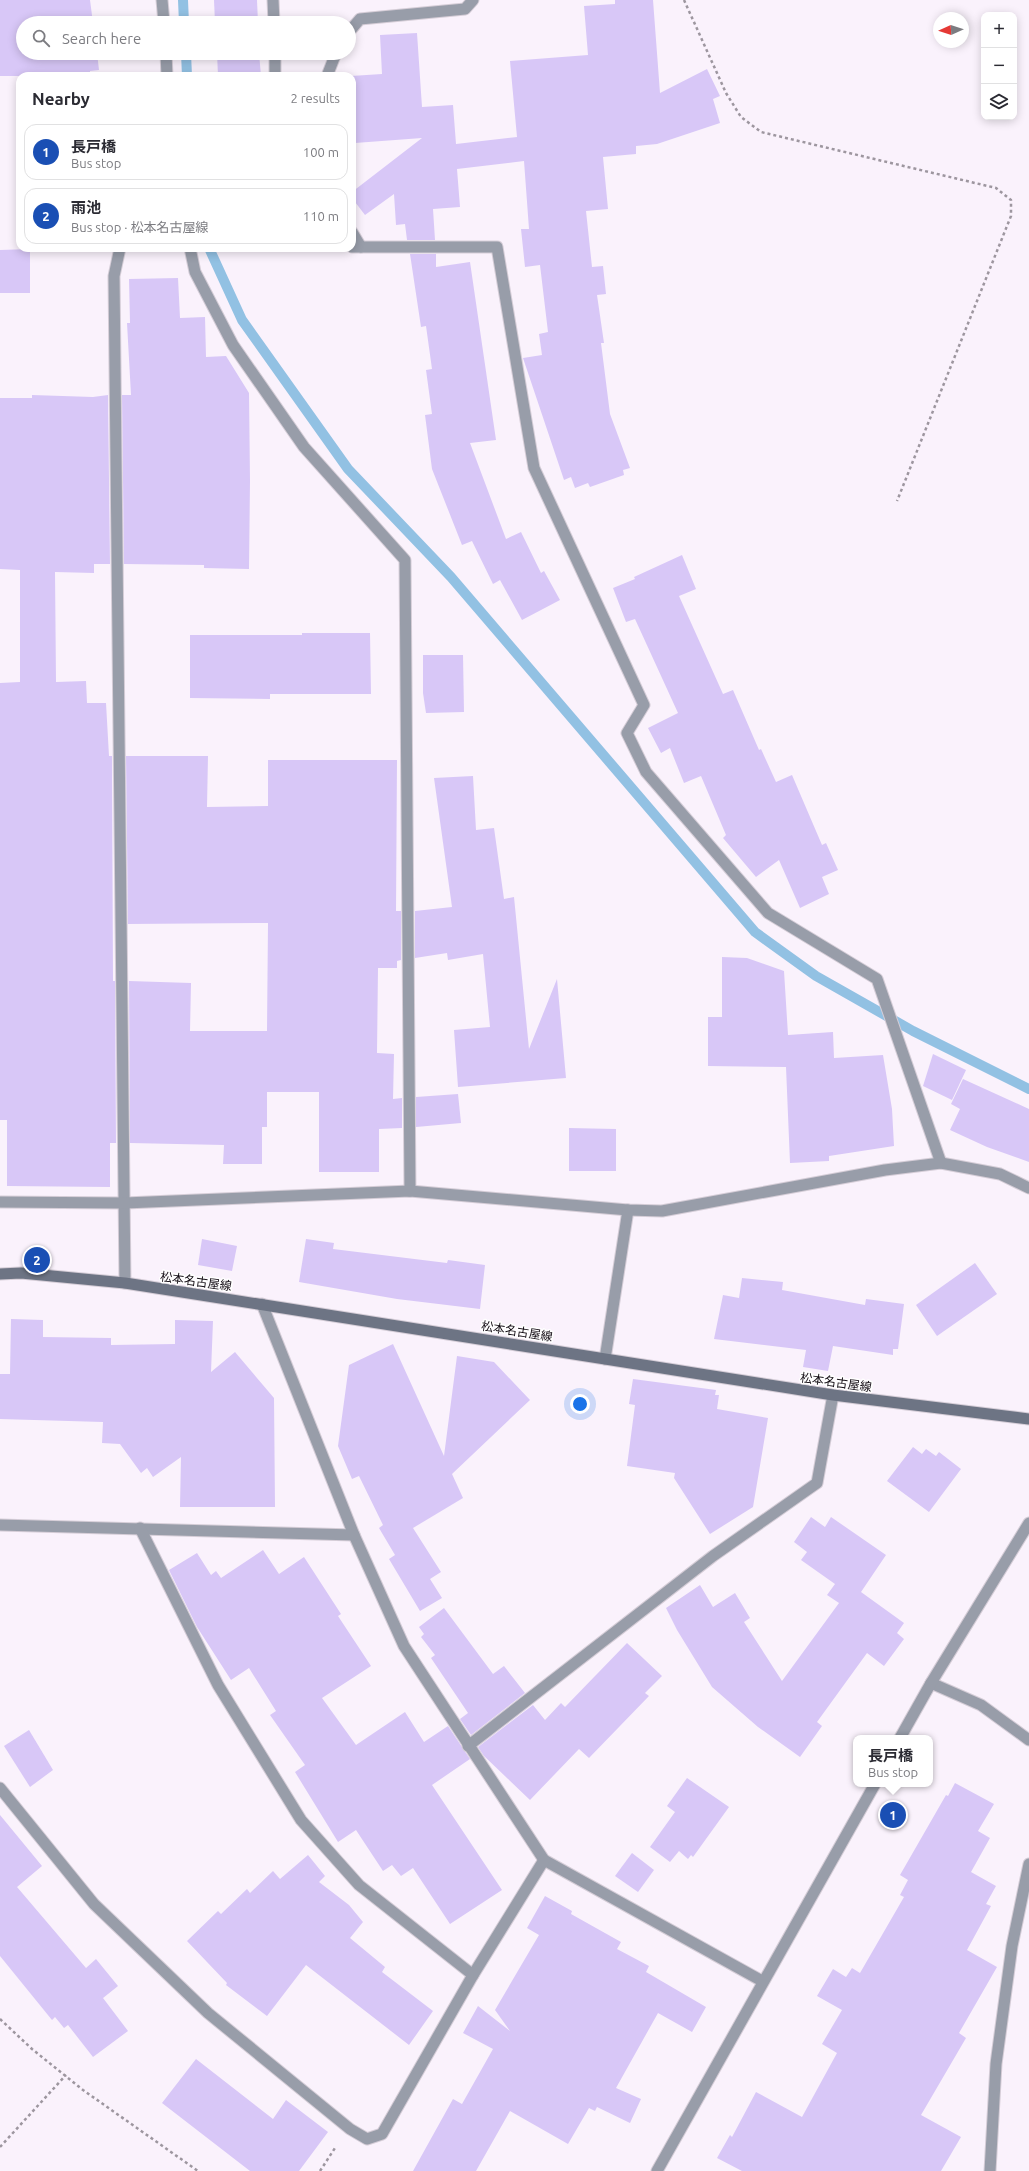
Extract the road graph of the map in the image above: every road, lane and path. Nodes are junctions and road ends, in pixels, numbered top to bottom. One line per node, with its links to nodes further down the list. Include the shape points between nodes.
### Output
1 (162, 0): 5 (street)
2 (273, 0): 6 (street)
3 (473, 0): 7 (street, via 465,9 360,19)
4 (684, 0): 17 (path, via 726,93 741,117 761,132 996,188 1011,200 1011,216)
5 (163, 16)
6 (274, 16)
7 (356, 24)
8 (166, 60): 11 (street)
9 (275, 60): 12 (street)
10 (333, 60): 13 (street)
11 (167, 72)
12 (275, 72)
13 (329, 72)
14 (357, 247): 18 (street, via 497,247 534,468 644,705 627,733 646,772 768,913 877,979)
15 (119, 252): 22 (street, via 114,276)
16 (191, 252): 20 (street, via 195,272 233,345 304,447 405,560)
17 (898, 501)
18 (941, 1163): 19 (street, via 1000,1174); 23 (street, via 884,1170 662,1211)
19 (1029, 1188)
20 (410, 1191): 22 (street); 23 (street)
21 (0, 1202): 22 (street)
22 (125, 1203): 25 (street)
23 (628, 1210): 27 (street)
24 (0, 1274): 25 (main road, 松本名古屋線, via 21,1273)
25 (125, 1283): 26 (main road, 松本名古屋線)
26 (262, 1304): 27 (main road, 松本名古屋線); 33 (street)
27 (605, 1359): 28 (main road, 松本名古屋線)
28 (833, 1395): 29 (main road, 松本名古屋線); 37 (street, via 817,1483 713,1556)
29 (1029, 1418)
30 (1029, 1523): 34 (street)
31 (0, 1526): 32 (street)
32 (140, 1528): 33 (street); 42 (street, via 218,1685 301,1820 359,1885)
33 (354, 1535): 37 (street, via 404,1646)
34 (931, 1683): 35 (street); 36 (street, via 981,1705)
35 (902, 1735)
36 (1029, 1740)
37 (468, 1746): 40 (street)
38 (873, 1787): 43 (street, via 792,1933)
39 (0, 1788): 46 (street, via 94,1904 208,2014)
40 (544, 1860): 42 (street); 43 (street)
41 (1029, 1864): 51 (street, via 1012,1946 996,2064)
42 (474, 1975): 46 (street, via 382,2134 367,2139)
43 (762, 1981): 50 (street)
44 (0, 2019): 45 (path, via 32,2049)
45 (66, 2075): 47 (path); 48 (path, via 83,2090)
46 (350, 2129): 49 (path)
47 (0, 2147)
48 (198, 2171)
49 (320, 2171)
50 (657, 2171)
51 (990, 2171)

